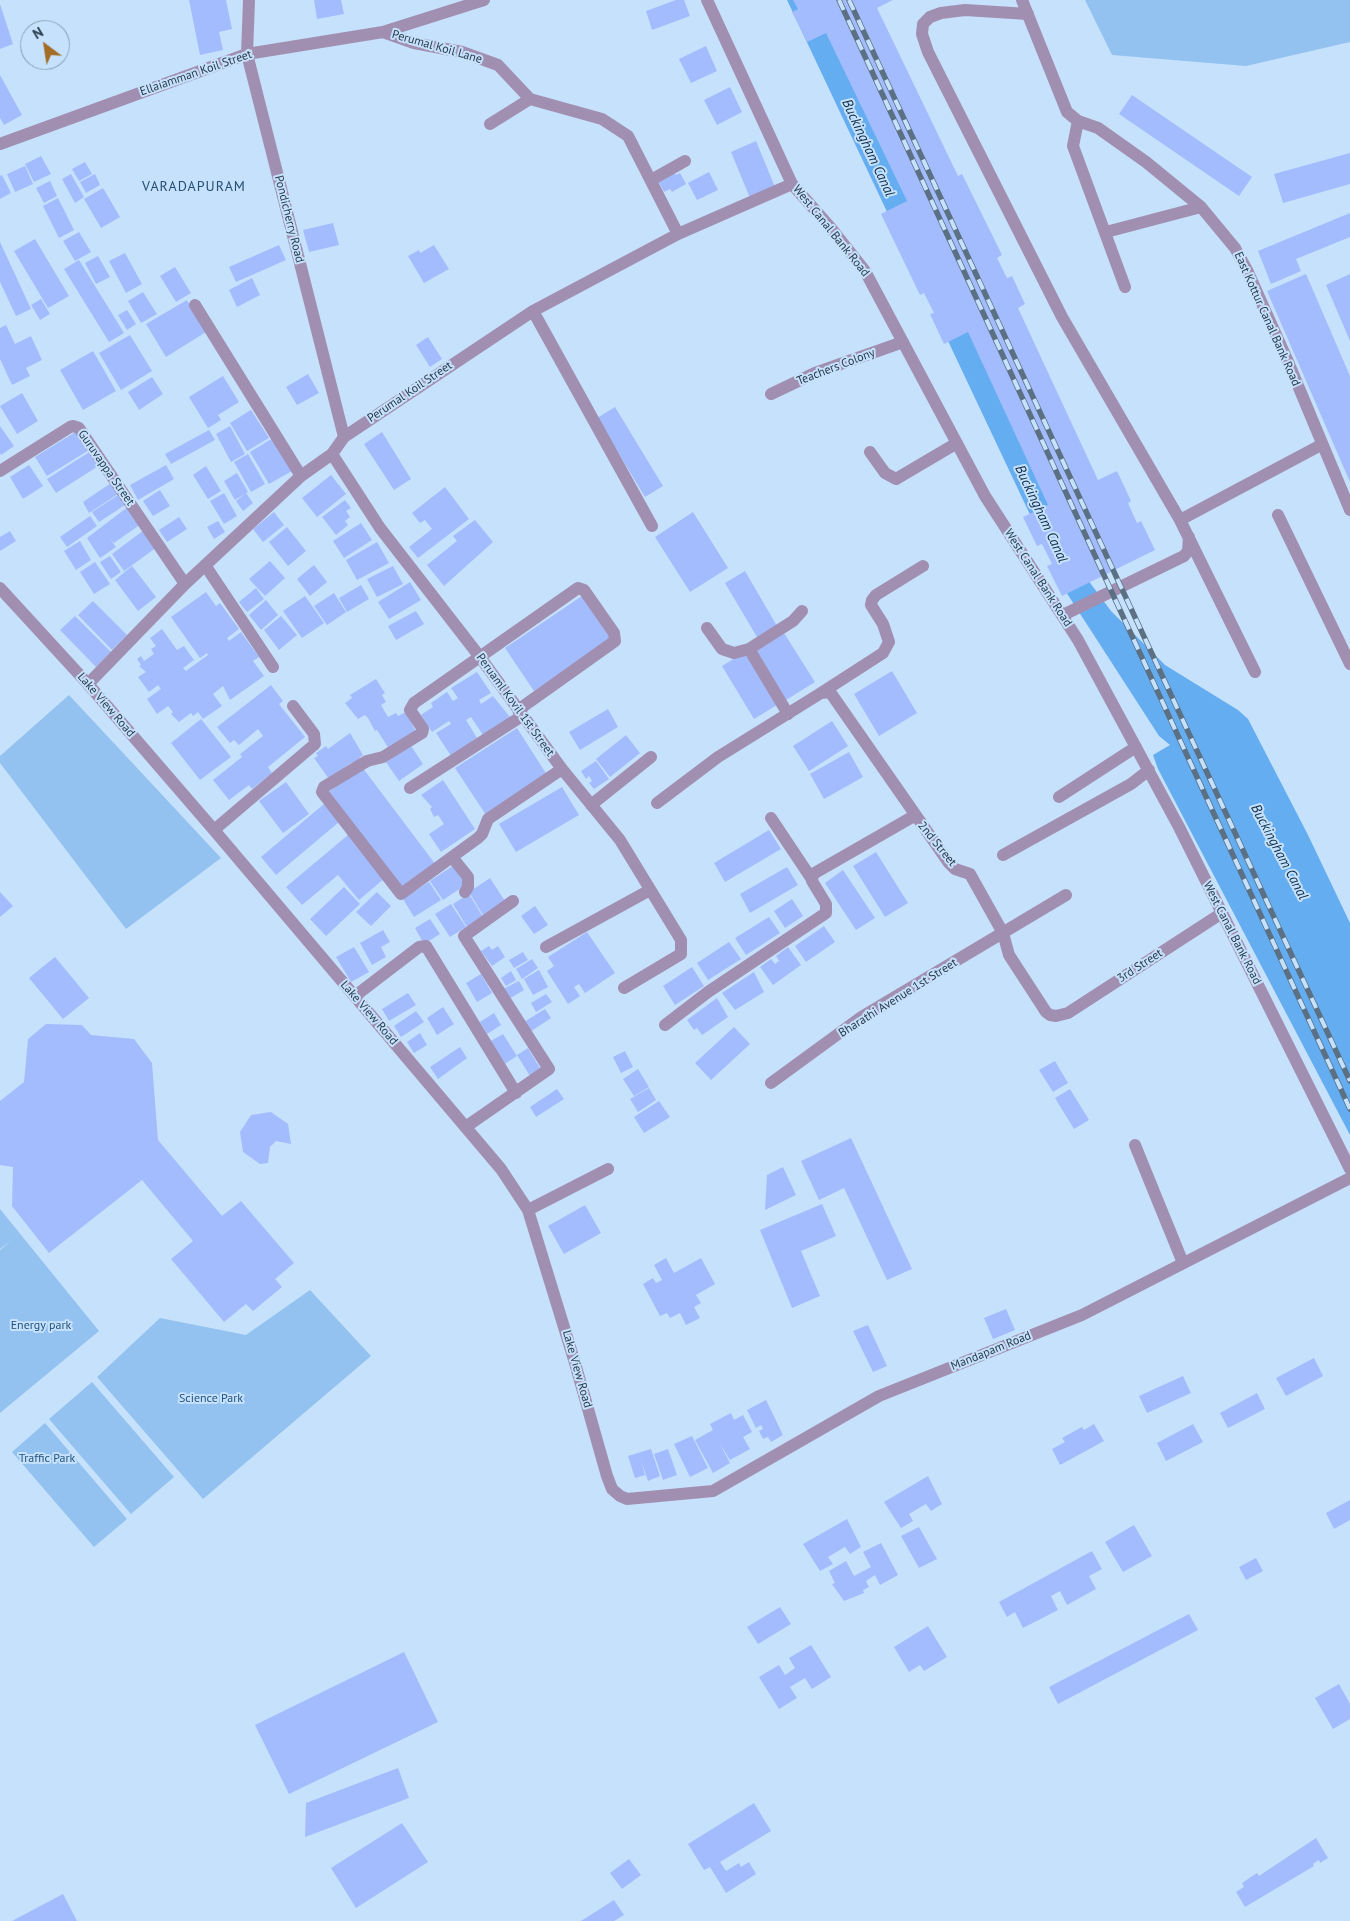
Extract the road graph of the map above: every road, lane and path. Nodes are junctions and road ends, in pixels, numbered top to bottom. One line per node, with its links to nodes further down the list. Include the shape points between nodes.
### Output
1 (249, 0): 7 (street, Pondicherry Road)
2 (484, 0): 6 (street, Ellaiamman Koil Street)
3 (707, 0): 14 (street, West Canal Bank Road)
4 (1022, 0): 5 (street, East Kottur Canal Bank Road)
5 (1028, 14): 9 (street, East Kottur Canal Bank Road, via 1063,105); 32 (street, via 966,10 941,13 926,20 922,34 928,52 1062,317)
6 (383, 32): 7 (street, Ellaiamman Koil Street); 8 (street, Perumal Koil Lane, via 414,43 462,52 498,65)
7 (247, 54): 11 (street, Ellaiamman Koil Street); 23 (street, Pondicherry Road)
8 (530, 99): 10 (street); 13 (street, via 602,119 628,136)
9 (1078, 121): 15 (street, East Kottur Canal Bank Road, via 1098,128); 16 (street, via 1073,146)
10 (490, 124)
11 (0, 144)
12 (685, 161): 13 (street)
13 (650, 180): 17 (street)
14 (792, 184): 17 (street, Perumal Koil Street); 21 (street, West Canal Bank Road, via 865,271)
15 (1202, 207): 16 (street); 25 (street, East Kottur Canal Bank Road, via 1248,270)
16 (1106, 232): 18 (street)
17 (678, 234): 20 (street, Perumal Koil Street)
18 (1125, 287)
19 (195, 305): 29 (street)
20 (533, 311): 23 (street, Perumal Koil Street); 33 (street)
21 (902, 342): 22 (street, Teachers Colony, via 815,373); 24 (street, West Canal Bank Road)
22 (771, 394)
23 (344, 436): 27 (street, Perumal Koil Street)
24 (957, 443): 26 (street, via 896,479 885,473); 40 (street, West Canal Bank Road, via 985,496)
25 (1321, 445): 30 (street, East Kottur Canal Bank Road); 32 (street)
26 (870, 452)
27 (332, 454): 29 (street, Perumal Koil Street); 43 (street, Peruaml Kovil 1st Street, via 380,528)
28 (0, 471): 37 (street, Guruvappa Street, via 70,427 79,428)
29 (301, 476): 35 (street, Perumal Koil Street)
30 (1350, 510)
31 (1278, 515): 44 (street)
32 (1180, 520): 34 (street)
33 (652, 526)
34 (1189, 536): 40 (street, via 1188,551 1178,560); 46 (street)
35 (205, 566): 37 (street, Perumal Koil Street); 45 (street)
36 (923, 566): 48 (street, via 872,600 871,605 889,642 883,654)
37 (185, 584): 47 (street, Perumal Koil Street)
38 (0, 588): 47 (street, Lake View Road)
39 (802, 612): 42 (street)
40 (1068, 613): 52 (street, West Canal Bank Road)
41 (707, 628): 42 (street, via 722,650 734,653)
42 (749, 649): 51 (street)
43 (480, 657): 50 (street, Peruaml Kovil 1st Street); 50 (street, via 578,588 588,594 614,633 615,641); 64 (street, via 412,706 410,710 423,729 422,733 383,757 367,761 322,790 400,894)
44 (1350, 664)
45 (274, 668)
46 (1255, 672)
47 (88, 684): 62 (street, Lake View Road)
48 (826, 692): 51 (street); 60 (street, 2nd Street)
49 (293, 706): 62 (street, via 314,734 315,744)
50 (520, 713): 54 (street, Peruaml Kovil 1st Street); 56 (street)
51 (788, 714): 58 (street, via 718,757)
52 (1136, 747): 55 (street, West Canal Bank Road); 57 (street)
53 (651, 757): 59 (street)
54 (562, 768): 59 (street, Peruaml Kovil 1st Street); 64 (street, via 488,819 482,834)
55 (1149, 770): 63 (street, via 1131,784); 70 (street, West Canal Bank Road)
56 (410, 788)
57 (1059, 797)
58 (657, 803)
59 (591, 805): 66 (street, Peruaml Kovil 1st Street, via 620,840)
60 (914, 816): 65 (street, via 817,871); 71 (street, 2nd Street, via 949,863 955,869 970,874)
61 (771, 818): 65 (street)
62 (214, 830): 74 (street, Lake View Road)
63 (1003, 855)
64 (452, 857): 67 (street, via 468,877)
65 (811, 878): 76 (street, via 826,904 826,913 708,992)
66 (650, 890): 72 (street); 73 (street, Peruaml Kovil 1st Street, via 682,940 683,950 676,958)
67 (465, 892)
68 (1066, 895): 71 (street, Bharathi Avenue 1st Street)
69 (513, 901): 78 (street, via 464,936 548,1066 547,1072)
70 (1222, 913): 75 (street, 3rd Street, via 1068,1012); 82 (street, West Canal Bank Road)
71 (1003, 933): 75 (street, 2nd Street, via 1009,956 1046,1012); 77 (street, Bharathi Avenue 1st Street, via 860,1018)
72 (546, 947)
73 (624, 988)
74 (355, 996): 78 (street, via 419,947 426,946); 79 (street, Lake View Road)
75 (1056, 1016)
76 (665, 1025)
77 (771, 1083)
78 (516, 1093): 79 (street)
79 (467, 1126): 84 (street, Lake View Road)
80 (1135, 1145): 85 (street)
81 (608, 1169): 84 (street)
82 (1350, 1169)
83 (1350, 1178): 85 (street, Mandapam Road)
84 (528, 1210): 86 (street, Lake View Road, via 607,1476 612,1488)
85 (1183, 1263): 86 (street, Mandapam Road, via 1082,1315 879,1396 713,1491)
86 (627, 1499)

